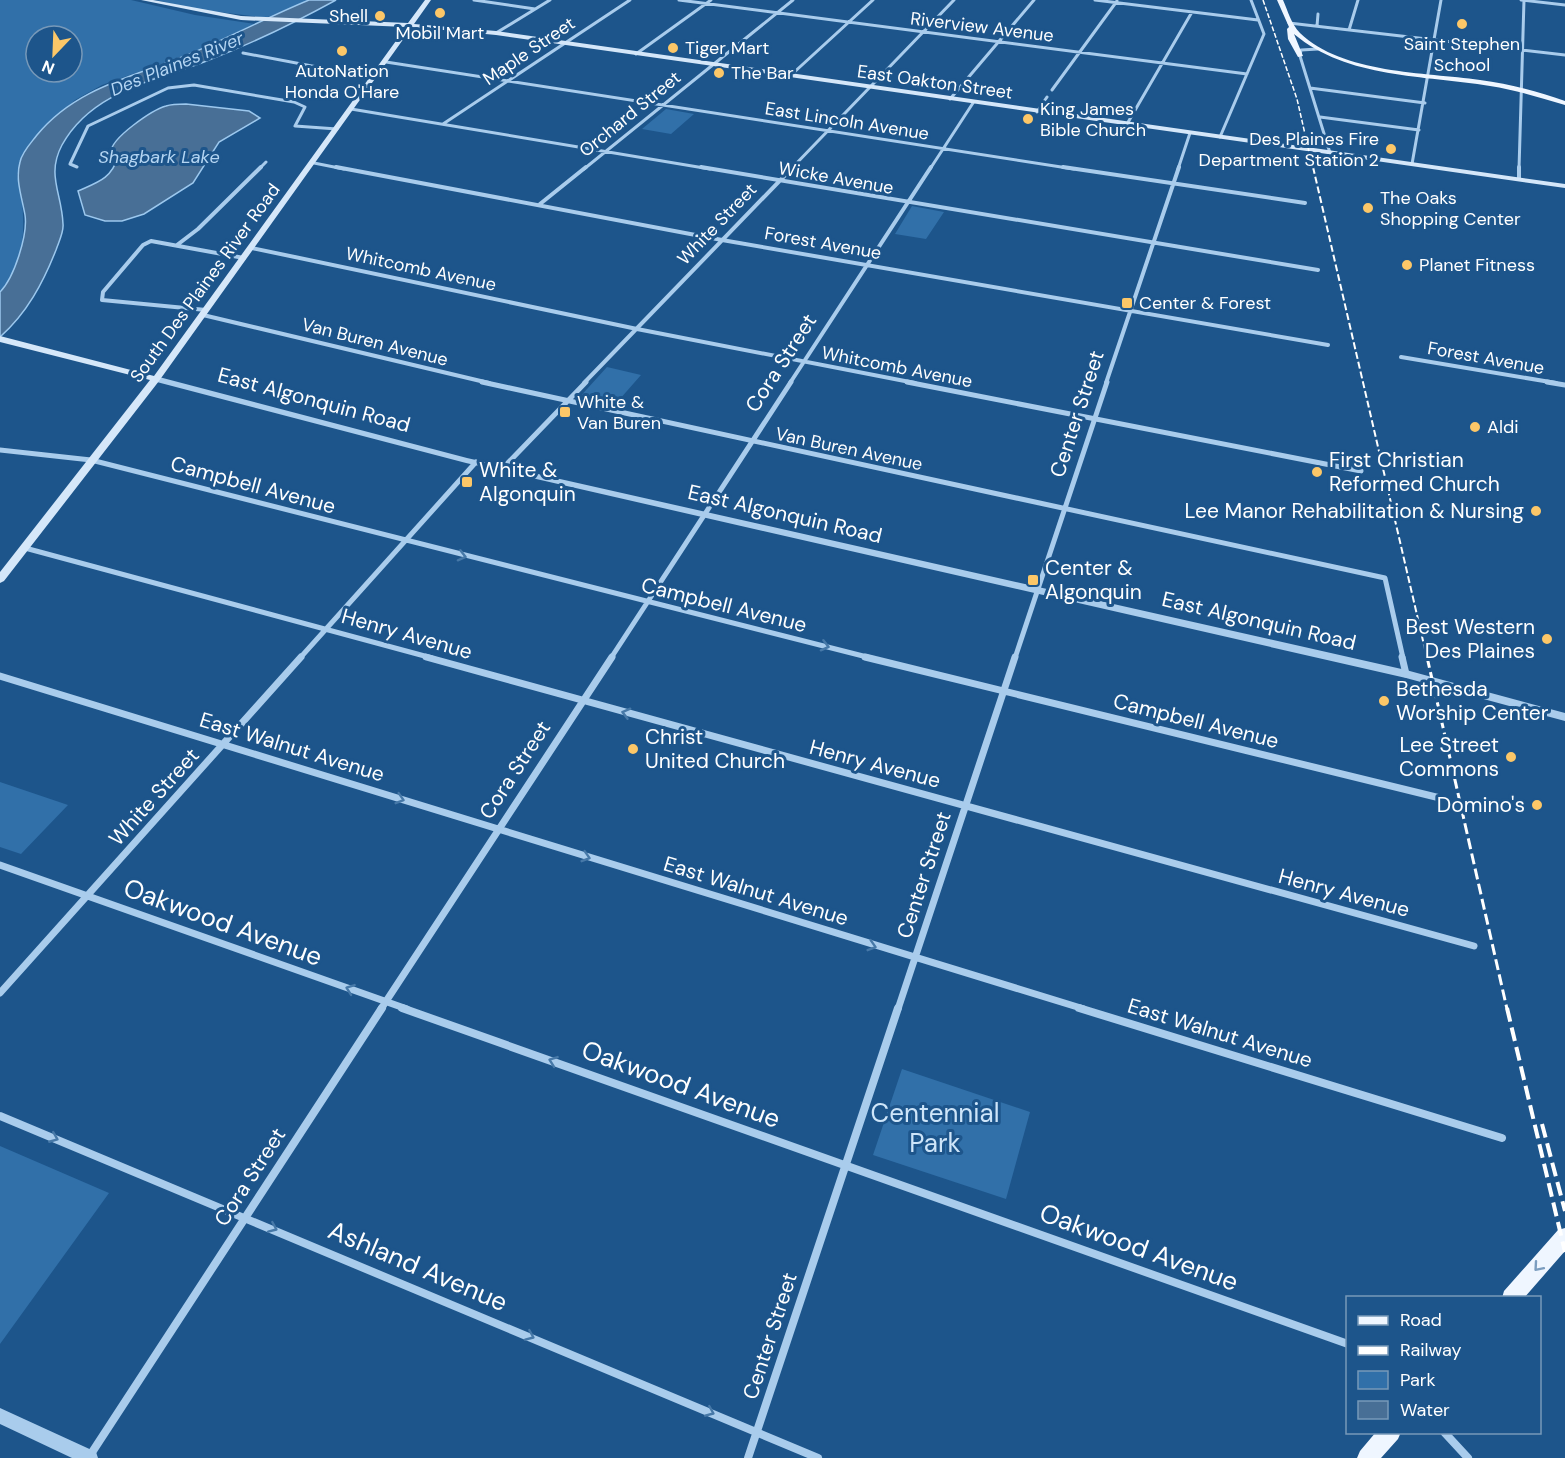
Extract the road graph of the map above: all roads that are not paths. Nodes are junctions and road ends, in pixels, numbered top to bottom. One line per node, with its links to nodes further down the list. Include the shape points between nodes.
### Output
1 (144, 0): 29 (main road, East Oakton Street, via 255,20)
2 (428, 0): 29 (main road, South Des Plaines River Road)
3 (474, 0): 22 (street)
4 (550, 0): 22 (street)
5 (630, 0): 36 (street, Maple Street)
6 (678, 0): 20 (street, Riverview Avenue)
7 (711, 0): 20 (street)
8 (792, 0): 24 (street, Orchard Street)
9 (873, 0): 27 (street)
10 (954, 0): 33 (street, White Street)
11 (1034, 0): 35 (street)
12 (1095, 0): 19 (street)
13 (1123, 0): 19 (street)
14 (1251, 0): 26 (street)
15 (1280, 0): 28 (main road)
16 (1358, 0): 31 (street)
17 (1441, 0): 34 (street)
18 (1523, 0): 21 (street); 38 (street)
19 (1117, 1): 23 (street); 40 (street)
20 (706, 4): 24 (street, Riverview Avenue); 41 (street)
21 (1565, 5)
22 (535, 9): 32 (street)
23 (1192, 12): 26 (street); 45 (street)
24 (776, 13): 27 (street, Riverview Avenue); 46 (street, Orchard Street)
25 (1318, 14): 30 (street)
26 (1258, 20): 48 (street, via 1264,34)
27 (848, 23): 33 (street, Riverview Avenue); 49 (street)
28 (1290, 25): 30 (street); 37 (main road, via 1300,38); 43 (main road, via 1291,39)
29 (409, 26): 32 (main road, East Oakton Street); 44 (main road, South Des Plaines River Road)
30 (1317, 26): 31 (street)
31 (1349, 30): 34 (street)
32 (496, 33): 36 (main road, East Oakton Street)
33 (923, 33): 35 (street, Riverview Avenue); 52 (street, White Street)
34 (1434, 40): 38 (street); 50 (street)
35 (998, 42): 40 (street, Riverview Avenue); 57 (street)
36 (565, 43): 41 (main road, East Oakton Street); 51 (street, Maple Street)
37 (1318, 49): 43 (street, via 1300,50); 50 (main road, via 1369,67)
38 (1524, 50): 42 (street); 55 (street)
39 (243, 53): 47 (street, via 349,73)
40 (1080, 53): 45 (street, Riverview Avenue); 54 (street)
41 (636, 54): 46 (main road, East Oakton Street)
42 (1565, 55)
43 (1300, 56): 53 (street)
44 (386, 62): 47 (main road, South Des Plaines River Road); 51 (street, East Lincoln Avenue)
45 (1162, 63): 48 (street, Riverview Avenue); 66 (street)
46 (712, 65): 49 (main road, East Oakton Street); 61 (street, Orchard Street)
47 (377, 74): 62 (main road, South Des Plaines River Road)
48 (1247, 74): 71 (street)
49 (790, 76): 52 (main road, East Oakton Street)
50 (1428, 76): 55 (main road); 59 (street)
51 (509, 80): 61 (street, East Lincoln Avenue); 65 (street, Maple Street)
52 (869, 88): 57 (main road, East Oakton Street); 69 (street, White Street)
53 (1310, 88): 59 (street); 64 (street)
54 (1052, 90)
55 (1522, 90): 60 (main road); 79 (street)
56 (1047, 97): 63 (street)
57 (950, 99): 58 (main road, East Oakton Street)
58 (973, 103): 63 (main road, East Oakton Street); 72 (street, Cora Street)
59 (1425, 103): 68 (street)
60 (1565, 104)
61 (661, 106): 69 (street, East Lincoln Avenue); 73 (street, Orchard Street)
62 (351, 109): 65 (street, Wicke Avenue); 67 (main road, South Des Plaines River Road)
63 (1037, 112): 66 (main road, East Oakton Street)
64 (1320, 117): 68 (street); 74 (street)
65 (443, 124): 73 (street, Wicke Avenue)
66 (1127, 124): 70 (main road, East Oakton Street)
67 (337, 129): 76 (main road, South Des Plaines River Road); 78 (street, via 295,126 305,107 294,102 181,85 88,126 70,164)
68 (1419, 130): 77 (street)
69 (826, 132): 72 (street, East Lincoln Avenue); 80 (street, White Street)
70 (1190, 133): 71 (main road, East Oakton Street); 81 (street, Center Street)
71 (1220, 137): 74 (main road, East Oakton Street)
72 (941, 149): 81 (street, East Lincoln Avenue); 83 (street, Cora Street)
73 (605, 152): 80 (street, Wicke Avenue); 85 (street, Orchard Street)
74 (1330, 153): 77 (main road, East Oakton Street)
75 (266, 162): 88 (street)
76 (314, 163): 85 (street, Forest Avenue); 89 (main road, South Des Plaines River Road)
77 (1413, 164): 79 (main road, East Oakton Street)
78 (77, 167)
79 (1519, 179): 82 (main road, East Oakton Street)
80 (778, 182): 83 (street, Wicke Avenue); 86 (street, White Street)
81 (1173, 184): 84 (street, East Lincoln Avenue); 87 (street, Center Street)
82 (1565, 186)
83 (906, 203): 87 (street, Wicke Avenue); 91 (street, Cora Street)
84 (1305, 203)
85 (540, 204): 86 (street, Forest Avenue)
86 (722, 240): 91 (street, Forest Avenue); 95 (street, White Street)
87 (1154, 243): 92 (street, Wicke Avenue); 93 (street, Center Street)
88 (177, 245): 90 (street); 94 (street, Van Buren Avenue, via 155,241 143,245 104,292 102,300)
89 (252, 248): 90 (main road, South Des Plaines River Road); 95 (street, Whitcomb Avenue)
90 (244, 258): 94 (main road, South Des Plaines River Road)
91 (866, 265): 93 (street, Forest Avenue); 99 (street, Cora Street)
92 (1318, 270)
93 (1131, 311): 97 (street, Forest Avenue); 103 (street, Center Street)
94 (205, 313): 100 (main road, South Des Plaines River Road); 102 (street, Van Buren Avenue)
95 (637, 329): 99 (street, Whitcomb Avenue); 102 (street, White Street)
96 (1, 339): 100 (main road, East Algonquin Road)
97 (1328, 345)
98 (1401, 357): 101 (street, Forest Avenue)
99 (803, 362): 103 (street, Whitcomb Avenue); 104 (street, Cora Street)
100 (156, 379): 106 (main road, South Des Plaines River Road); 107 (street, East Algonquin Road)
101 (1565, 386)
102 (566, 402): 104 (street, Van Buren Avenue); 108 (street, White Street)
103 (1095, 420): 109 (street, Whitcomb Avenue); 110 (street, Center Street)
104 (751, 442): 110 (street, Van Buren Avenue); 111 (street, Cora Street)
105 (0, 450): 106 (street, Campbell Avenue)
106 (92, 460): 112 (street, Campbell Avenue); 113 (main road, South Des Plaines River Road)
107 (476, 462): 108 (street, East Algonquin Road); 112 (street, White Street)
108 (502, 469): 111 (street, East Algonquin Road)
109 (1361, 471)
110 (1065, 509): 115 (street, Center Street); 118 (street, Van Buren Avenue, via 1385,578)
111 (702, 516): 115 (street, East Algonquin Road); 116 (street, Cora Street)
112 (405, 542): 116 (street, Campbell Avenue, one-way to 116); 117 (street, White Street)
113 (24, 548): 114 (main road, South Des Plaines River Road); 117 (street, Henry Avenue)
114 (0, 579)
115 (1037, 591): 118 (street, East Algonquin Road); 120 (street, Center Street)
116 (646, 603): 120 (street, Campbell Avenue, one-way to 120); 121 (street, Cora Street)
117 (326, 629): 121 (street, Henry Avenue); 123 (street, White Street)
118 (1406, 674): 122 (street, East Algonquin Road)
119 (0, 676): 123 (street, East Walnut Avenue)
120 (1004, 690): 124 (street, Campbell Avenue); 125 (street, Center Street)
121 (582, 701): 125 (street, Henry Avenue, one-way to 121); 126 (street, Cora Street)
122 (1565, 717)
123 (223, 745): 126 (street, East Walnut Avenue, one-way to 126); 128 (street, White Street)
124 (1440, 798)
125 (966, 806): 129 (street, Henry Avenue); 130 (street, Center Street)
126 (498, 829): 130 (street, East Walnut Avenue, one-way to 130); 132 (street, Cora Street)
127 (0, 865): 128 (street, Oakwood Avenue)
128 (87, 896): 131 (street, White Street); 132 (street, Oakwood Avenue, one-way to 128)
129 (1474, 946)
130 (915, 959): 134 (street, East Walnut Avenue); 135 (street, Center Street)
131 (0, 993)
132 (386, 1002): 135 (street, Oakwood Avenue, one-way to 132); 136 (street, Cora Street)
133 (0, 1116): 136 (street, Ashland Avenue, one-way to 136)
134 (1502, 1138)
135 (846, 1165): 139 (street, Oakwood Avenue); 141 (street, Center Street)
136 (245, 1216): 141 (street, Ashland Avenue, one-way to 141); 144 (street, Cora Street)
137 (1565, 1237): 138 (main road, one-way to 138)
138 (1513, 1296)
139 (1346, 1344)
140 (0, 1416): 144 (street)
141 (757, 1432): 145 (street, Center Street); 146 (street, Ashland Avenue)
142 (1389, 1434): 147 (main road)
143 (1445, 1434): 148 (street)
144 (89, 1458)
145 (747, 1458)
146 (818, 1458)
147 (1367, 1458)
148 (1468, 1458)

